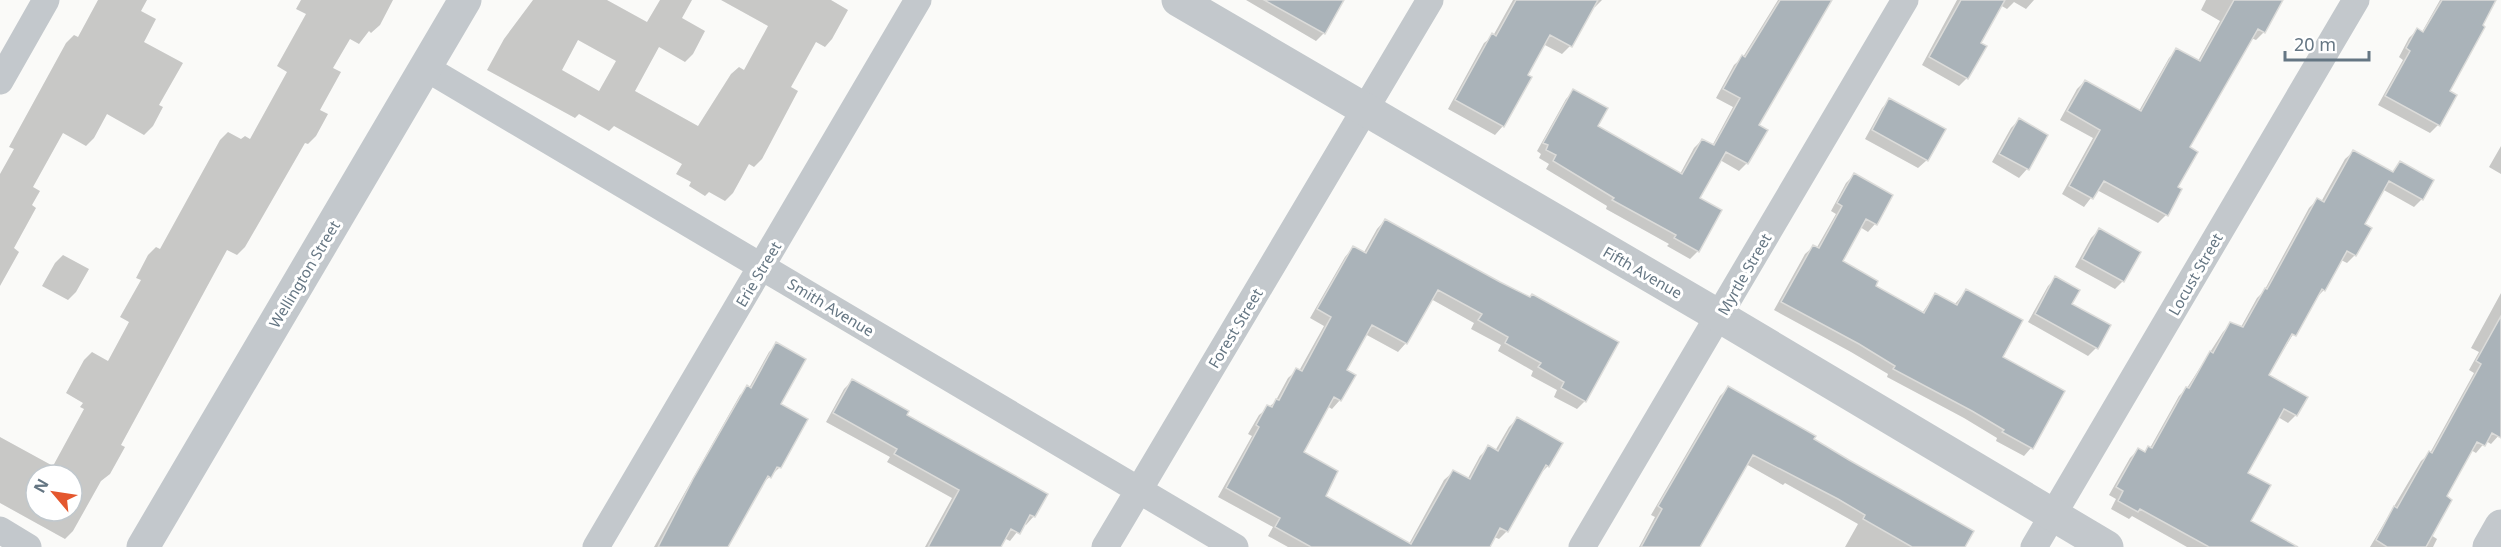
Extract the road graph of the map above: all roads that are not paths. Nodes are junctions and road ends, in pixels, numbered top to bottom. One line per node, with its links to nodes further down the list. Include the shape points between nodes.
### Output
1 (46, 0): 8 (street)
2 (465, 0): 9 (street, Wellington Street)
3 (918, 0): 12 (street, Erie Street)
4 (1178, 0): 11 (street, Fifth Avenue)
5 (1430, 0): 11 (street, Forest Street)
6 (1905, 0): 13 (street, Myrtle Street)
7 (2356, 0): 15 (street, Locust Street)
8 (9, 42): 10 (street)
9 (426, 68): 12 (street, Smith Avenue); 19 (street, Wellington Street)
10 (0, 81)
11 (1366, 108): 13 (street, Fifth Avenue); 14 (street, Forest Street)
12 (762, 267): 14 (street, Smith Avenue); 20 (street, Erie Street)
13 (1719, 316): 15 (street, Fifth Avenue); 23 (street, Myrtle Street)
14 (1139, 490): 21 (street, Forest Street); 22 (street, Smith Avenue)
15 (2053, 515): 24 (street, Locust Street); 25 (street, Fifth Avenue)
16 (2501, 526): 26 (street)
17 (0, 530): 18 (street)
18 (28, 547)
19 (143, 547)
20 (596, 547)
21 (1106, 547)
22 (1235, 547)
23 (1582, 547)
24 (2034, 547)
25 (2107, 547)
26 (2489, 547)

